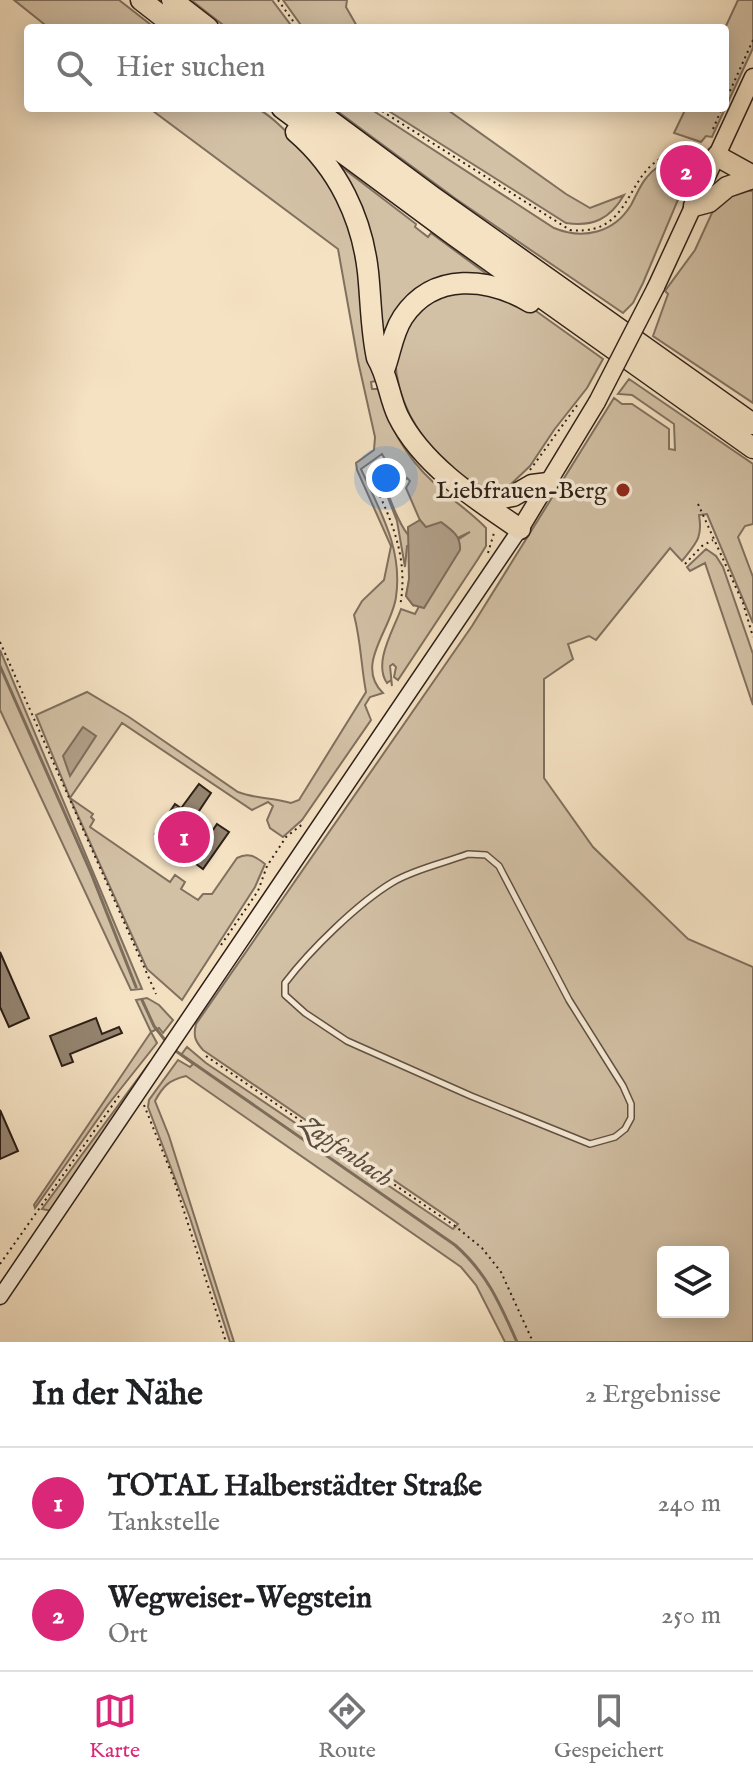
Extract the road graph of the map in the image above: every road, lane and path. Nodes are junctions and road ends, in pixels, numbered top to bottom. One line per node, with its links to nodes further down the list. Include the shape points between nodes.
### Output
1 (141, 0): 4 (highway)
2 (172, 0): 5 (highway)
3 (278, 0): 6 (path)
4 (172, 24)
5 (203, 24)
6 (295, 24)
7 (753, 40): 9 (path)
8 (753, 77): 14 (main road)
9 (729, 93)
10 (279, 112): 18 (highway, via 321,157 351,206 363,240 375,347)
11 (285, 112): 17 (highway)
12 (318, 112): 20 (highway)
13 (383, 112): 14 (path, via 570,230 595,229 610,221 640,176 668,154)
14 (717, 156): 15 (highway); 16 (main road)
15 (753, 177): 16 (highway)
16 (694, 206): 19 (main road, bridge, via 656,287)
17 (578, 325): 18 (highway, via 565,326 498,286 449,285 419,300 403,317); 23 (highway)
18 (384, 370): 27 (highway, via 398,416 415,442)
19 (590, 400): 24 (path, via 563,422); 26 (main road)
20 (718, 400): 21 (highway, via 730,396); 22 (highway)
21 (753, 410)
22 (753, 424)
23 (753, 448)
24 (529, 471)
25 (379, 472): 33 (path, via 371,478 398,543 404,586)
26 (548, 483): 27 (highway); 29 (main road)
27 (483, 501): 29 (highway)
28 (698, 504): 30 (path)
29 (512, 523): 31 (path, via 491,536); 42 (main road)
30 (714, 539): 32 (path); 34 (path)
31 (488, 554)
32 (685, 564)
33 (400, 606)
34 (753, 637)
35 (0, 642): 39 (path)
36 (305, 822): 38 (path, via 286,837)
37 (486, 855): 37 (lane, via 468,854 395,881 300,965 285,983 285,995 347,1041 471,1096 590,1144 615,1137 631,1118 623,1086 569,1000 499,866)
38 (219, 950)
39 (156, 994)
40 (206, 1056): 46 (path, via 482,1248 501,1272)
41 (121, 1094): 43 (path)
42 (137, 1097): 44 (main road); 45 (path, via 173,1177)
43 (0, 1264)
44 (0, 1297)
45 (226, 1342)
46 (533, 1342)

